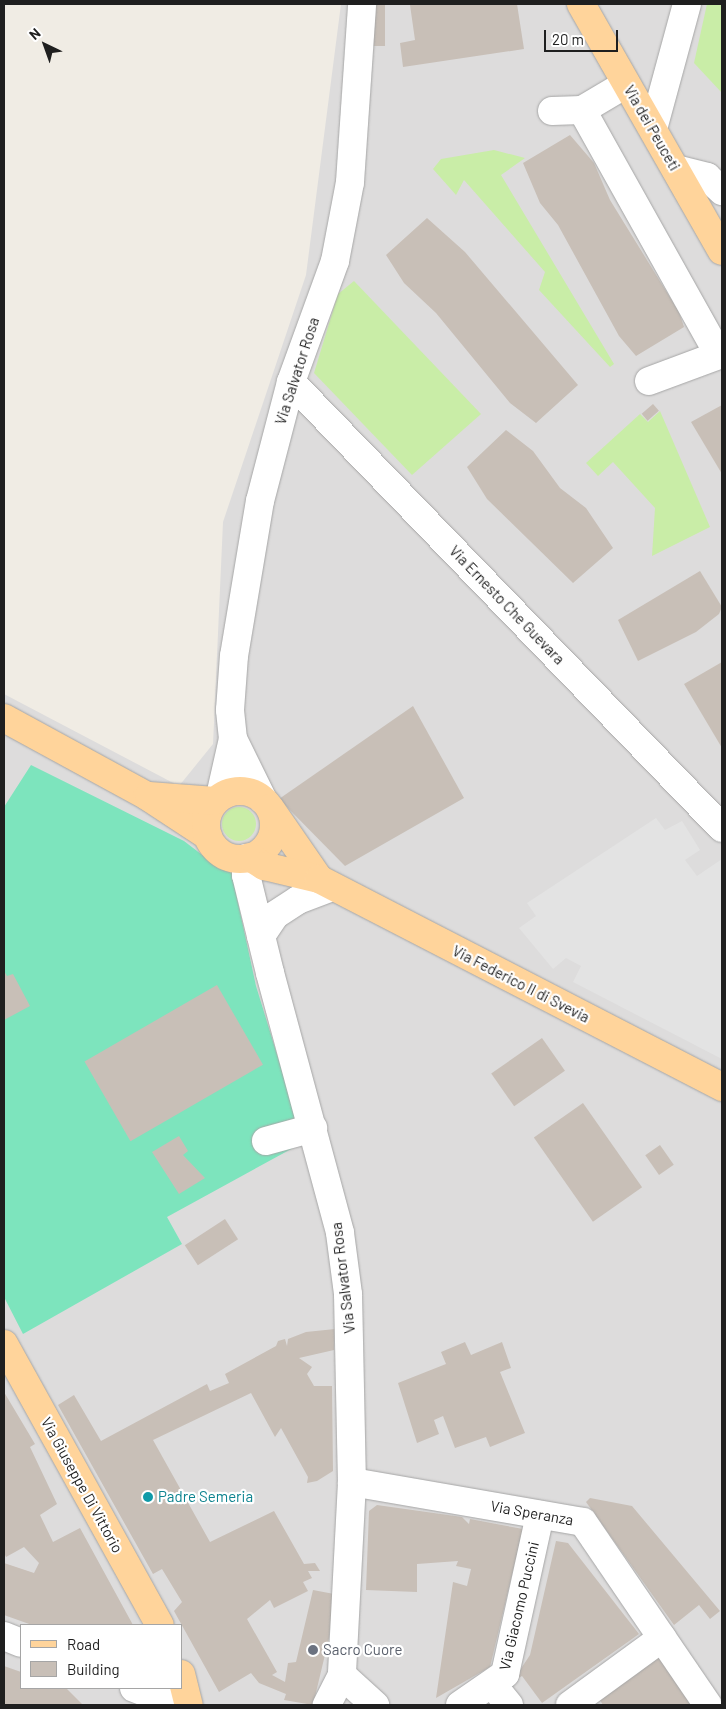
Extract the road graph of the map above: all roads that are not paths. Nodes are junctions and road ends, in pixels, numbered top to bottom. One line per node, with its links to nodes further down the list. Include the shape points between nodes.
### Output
1 (362, 4): 13 (street, Via Salvator Rosa, via 349,191 335,261)
2 (581, 4): 4 (main road, Via dei Peuceti)
3 (687, 4): 7 (street)
4 (626, 84): 5 (street); 7 (main road, Via dei Peuceti)
5 (582, 110): 6 (street); 11 (street)
6 (552, 111)
7 (653, 129): 8 (main road, Via dei Peuceti)
8 (676, 169): 9 (street, via 707,177); 10 (main road, Via dei Peuceti)
9 (722, 191)
10 (722, 251)
11 (721, 354): 12 (street)
12 (649, 381)
13 (291, 382): 15 (street, Via Salvator Rosa, via 260,501 234,656 230,710); 19 (street, Via Ernesto Che Guevara)
14 (7, 723): 16 (main road)
15 (233, 739): 17 (street); 18 (street)
16 (147, 796): 17 (main road); 20 (main road)
17 (218, 799): 18 (main road, via 242,791); 20 (main road, via 206,817)
18 (266, 804): 21 (main road, via 273,833 264,848); 22 (main road)
19 (722, 828)
20 (208, 836): 21 (main road, via 226,856)
21 (248, 857): 22 (main road, via 264,866); 23 (street, Via Salvator Rosa, via 246,875)
22 (326, 883): 23 (street, via 275,915); 24 (main road, Via Federico II di Svevia)
23 (261, 936): 25 (street, Via Salvator Rosa)
24 (722, 1087)
25 (313, 1128): 26 (street); 28 (street, Via Salvator Rosa, via 340,1233 348,1294)
26 (266, 1141)
27 (4, 1344): 30 (main road, Via Giuseppe Di Vittorio)
28 (352, 1482): 29 (street, Via Speranza); 34 (street, Via Salvator Rosa)
29 (540, 1514): 32 (street, Via Speranza, via 583,1522); 35 (street, Via Giacomo Puccini, via 505,1674)
30 (159, 1624)
31 (4, 1636): 33 (street)
32 (662, 1638): 43 (street); 44 (street, Via Speranza)
33 (20, 1643)
34 (342, 1675): 39 (street, Via Salvator Rosa); 40 (street)
35 (492, 1684): 41 (street, Via Giacomo Puccini); 42 (street)
36 (137, 1689): 38 (street)
37 (180, 1689): 38 (main road)
38 (178, 1705)
39 (327, 1705)
40 (375, 1705)
41 (460, 1705)
42 (508, 1705)
43 (570, 1705)
44 (708, 1705)

